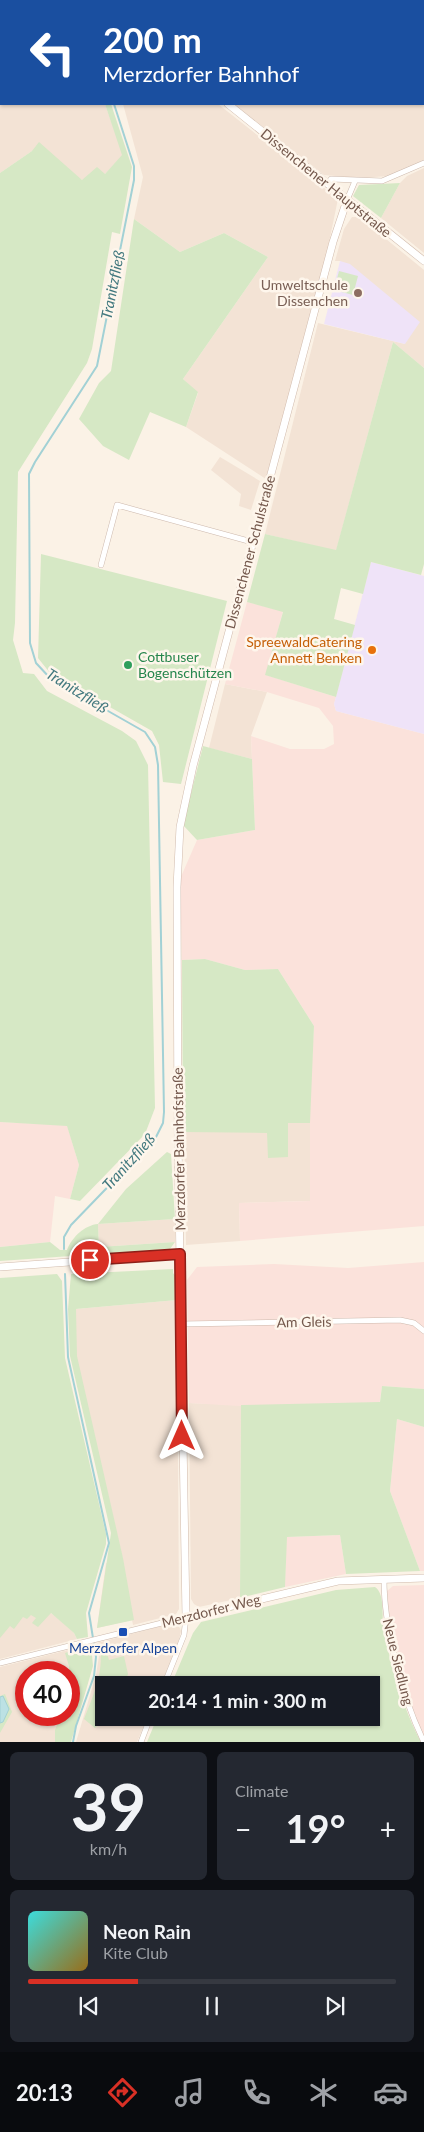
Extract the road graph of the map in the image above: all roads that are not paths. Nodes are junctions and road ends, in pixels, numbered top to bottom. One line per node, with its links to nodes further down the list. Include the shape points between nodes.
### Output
1 (229, 105): 4 (street, Dissenchener Hauptstraße)
2 (424, 163): 3 (street, via 382,181)
3 (355, 182): 4 (street, via 332,179); 5 (street)
4 (327, 184): 5 (street, Dissenchener Hauptstraße)
5 (347, 200): 6 (street, Dissenchener Hauptstraße); 7 (street, Dissenchener Schulstraße)
6 (424, 261)
7 (252, 542): 8 (street, via 117,505); 9 (street, Dissenchener Schulstraße, via 183,806)
8 (100, 565)
9 (178, 909): 10 (street, Merzdorfer Bahnhofstraße)
10 (180, 1254): 11 (street); 12 (street, Merzdorfer Bahnhofstraße)
11 (0, 1267)
12 (181, 1324): 13 (street, Am Gleis, via 400,1320 414,1323); 16 (street, Merzdorfer Bahnhofstraße)
13 (424, 1331)
14 (424, 1578): 15 (street, Merzdorfer Weg)
15 (384, 1579): 16 (street, Merzdorfer Weg, via 338,1580); 21 (street, Neue Siedlung, via 387,1622 413,1720)
16 (186, 1617): 17 (street, Merzdorfer Weg); 18 (street, Merzdorfer Bahnhofstraße, via 184,1635)
17 (0, 1663)
18 (168, 1676)
19 (147, 1726): 20 (street)
20 (141, 1742)
21 (424, 1742)

